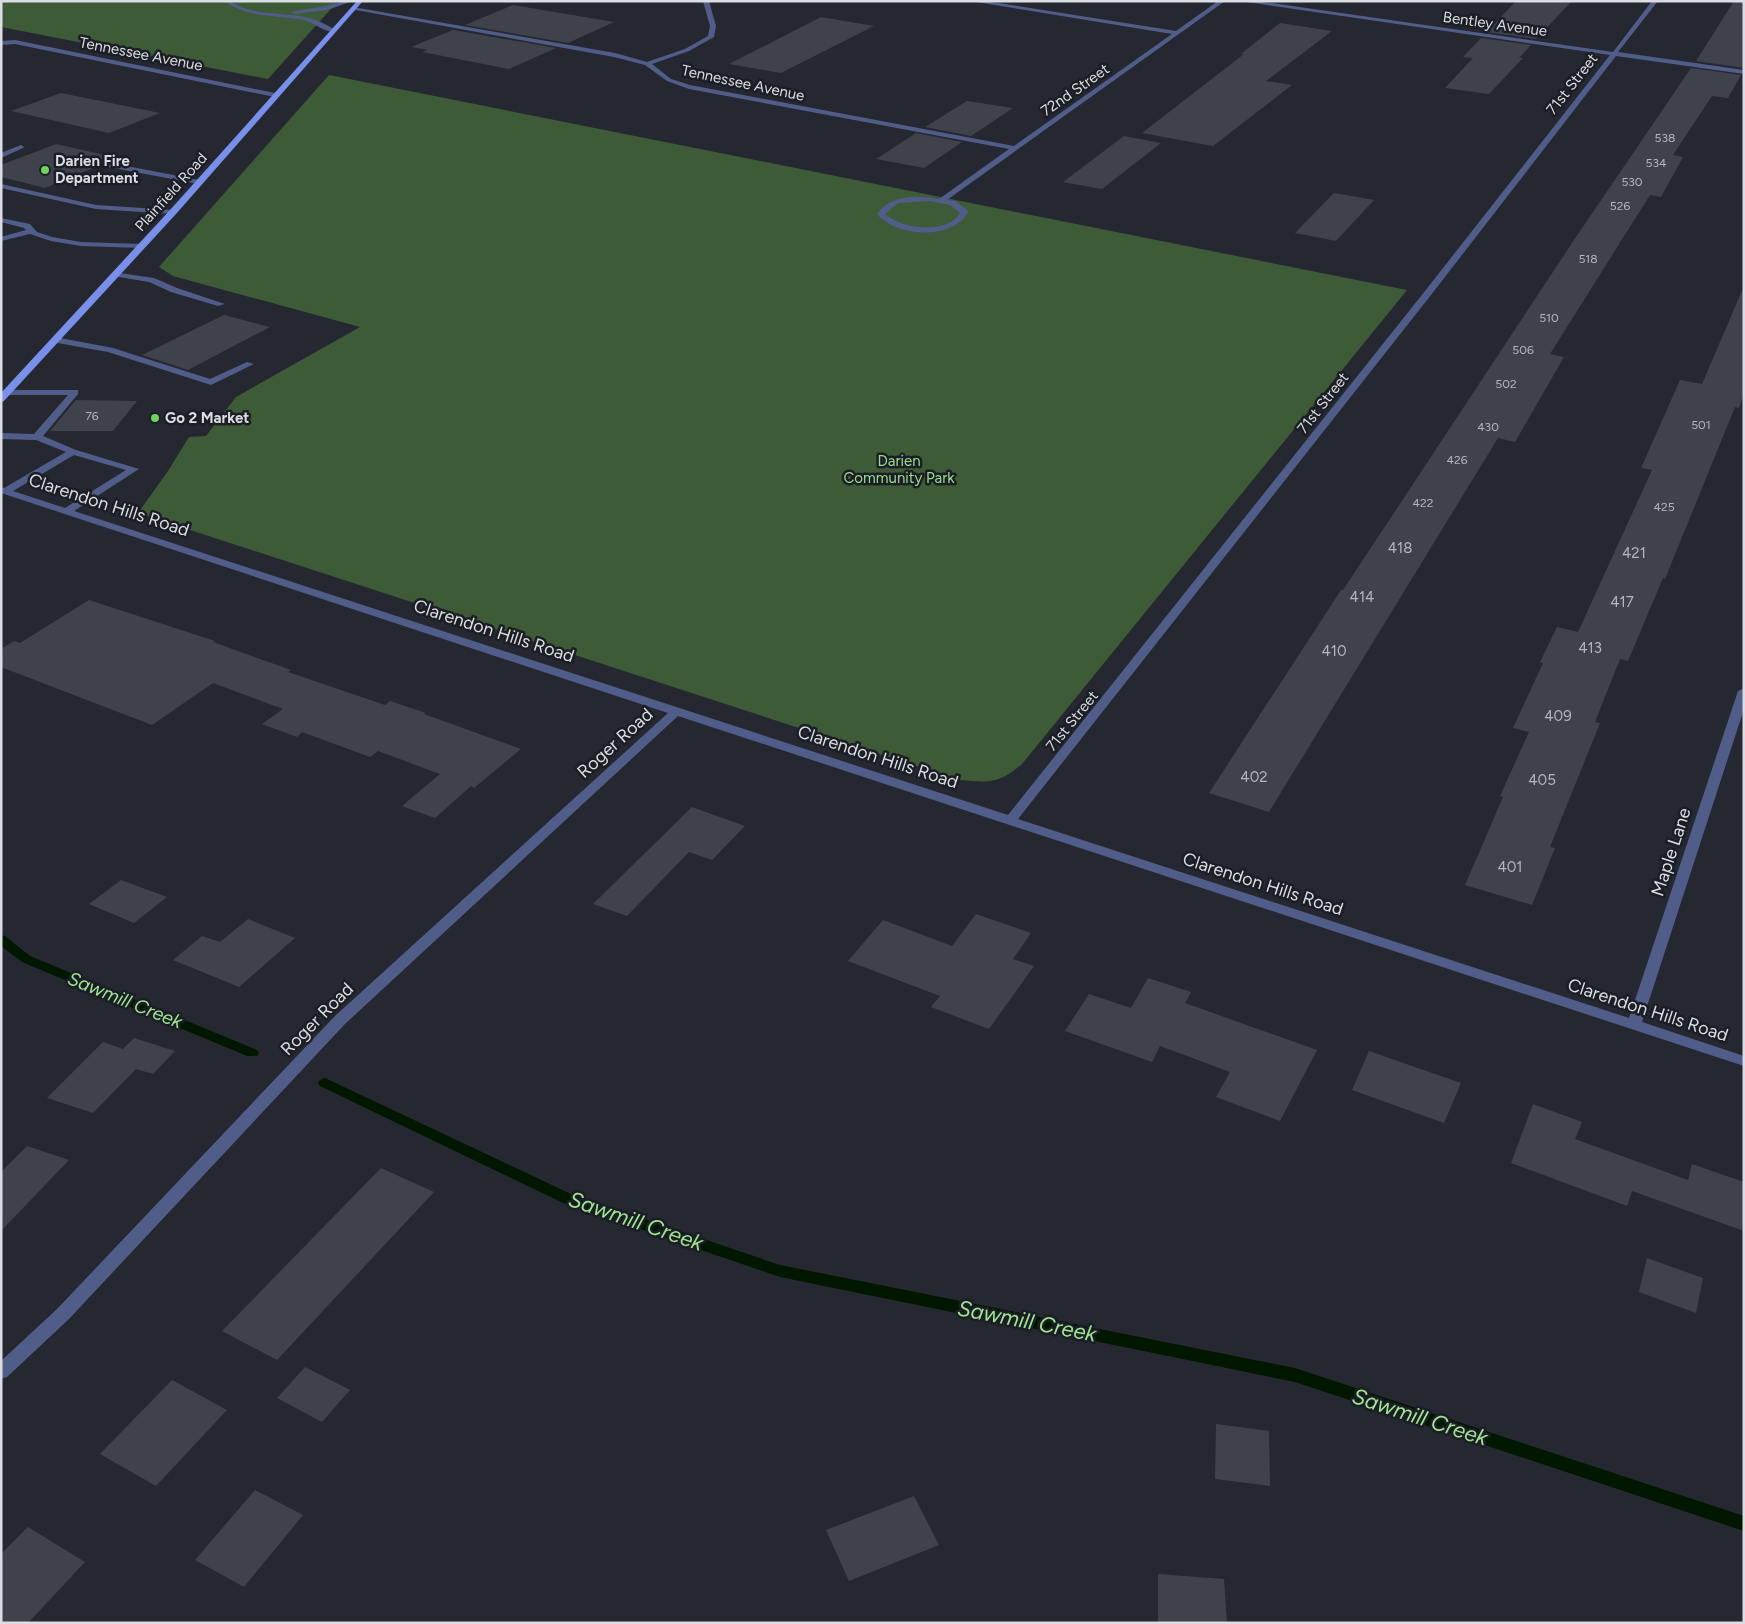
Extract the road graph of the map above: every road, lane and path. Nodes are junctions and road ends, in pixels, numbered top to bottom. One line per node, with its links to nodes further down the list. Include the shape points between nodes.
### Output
1 (228, 1): 9 (street)
2 (360, 1): 8 (main road, Plainfield Road)
3 (706, 1): 14 (street, via 713,26 711,37 688,50)
4 (973, 1): 11 (street)
5 (1222, 1): 11 (street, 72nd Street)
6 (1244, 1): 13 (street, Bentley Avenue)
7 (1654, 1): 13 (street, 71st Street)
8 (352, 5): 9 (street, via 307,11); 10 (main road, Plainfield Road); 14 (street, Tennessee Avenue, via 615,55)
9 (260, 12): 10 (street, via 308,19)
10 (333, 31): 16 (main road, Plainfield Road)
11 (1178, 32): 18 (street, 72nd Street)
12 (1, 43): 16 (street, Tennessee Avenue, via 15,42)
13 (1613, 54): 15 (street, Bentley Avenue); 41 (street, 71st Street)
14 (647, 64): 18 (street, Tennessee Avenue, via 669,80 688,87)
15 (1744, 72)
16 (275, 95): 21 (main road, Plainfield Road)
17 (21, 147): 19 (street)
18 (1015, 148): 23 (street, 72nd Street)
19 (1, 156)
20 (111, 165): 21 (street)
21 (198, 182): 24 (main road, Plainfield Road)
22 (1, 186): 24 (street, via 96,207)
23 (942, 200): 23 (street, via 964,212 959,221 940,228 914,229 891,224 881,214 883,208 901,200)
24 (173, 212): 28 (main road, Plainfield Road)
25 (1, 220): 26 (street, via 27,226)
26 (31, 230): 27 (street); 28 (street, via 51,239 82,244)
27 (1, 238)
28 (142, 246): 29 (main road, Plainfield Road)
29 (116, 274): 30 (street, via 151,280); 31 (main road, Plainfield Road)
30 (221, 304)
31 (55, 340): 32 (street, via 110,350 211,382); 33 (main road, Plainfield Road)
32 (250, 364)
33 (5, 396): 35 (street, via 75,392)
34 (1, 436): 35 (street)
35 (37, 437): 36 (street)
36 (73, 452): 37 (street); 38 (street, via 134,469)
37 (3, 490): 38 (street, Clarendon Hills Road)
38 (67, 512): 40 (street, Clarendon Hills Road)
39 (1744, 691): 42 (street, Maple Lane)
40 (677, 711): 41 (street, Clarendon Hills Road); 44 (street, Roger Road, via 340,1020 62,1314)
41 (1010, 820): 42 (street, Clarendon Hills Road)
42 (1634, 1025): 43 (street, Clarendon Hills Road)
43 (1744, 1061)
44 (1, 1372)

